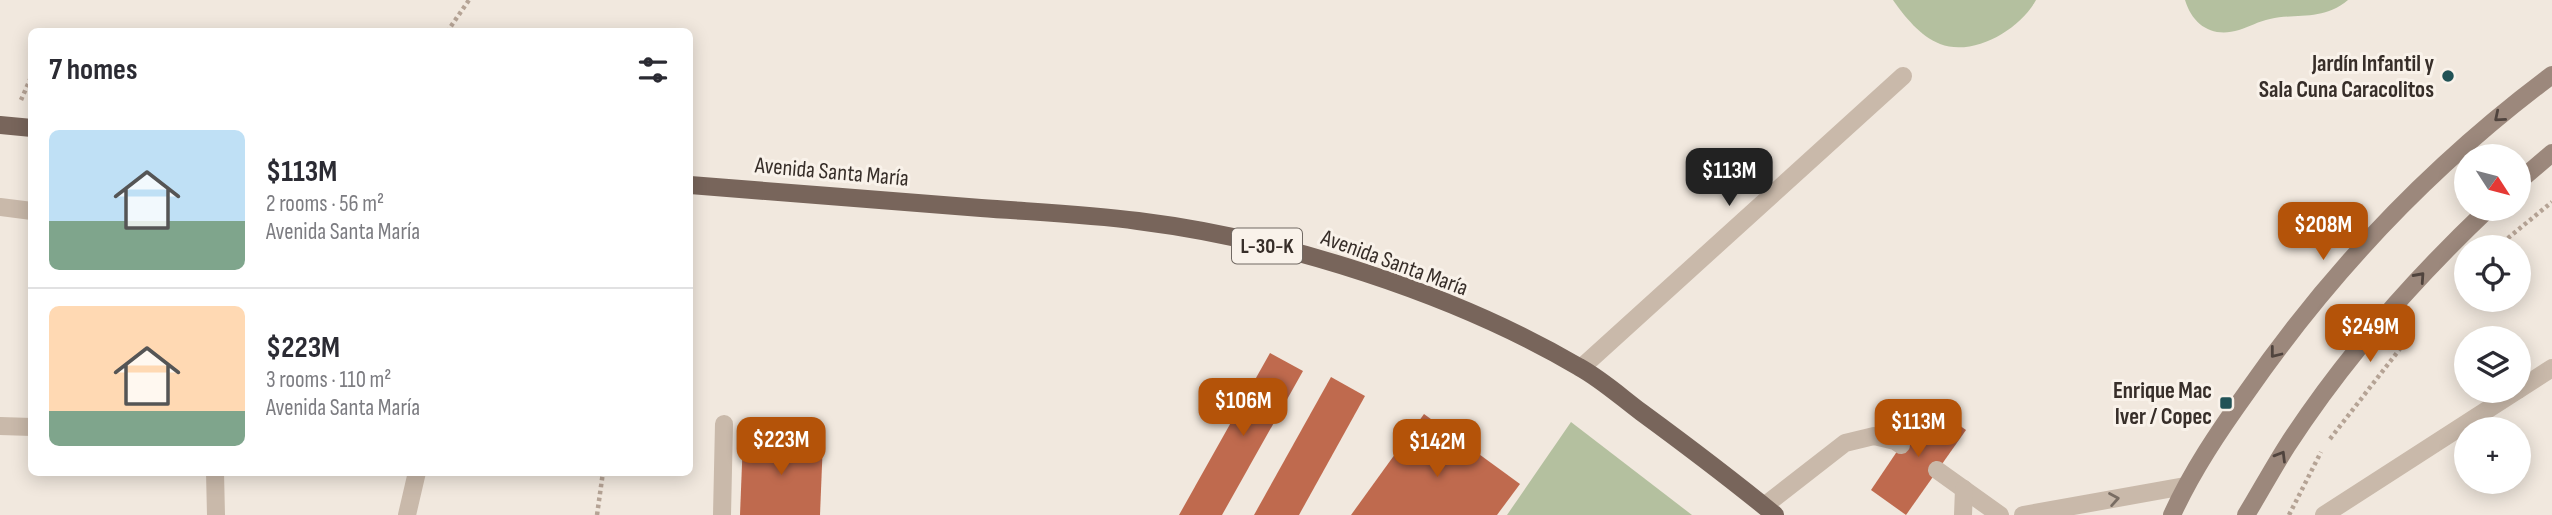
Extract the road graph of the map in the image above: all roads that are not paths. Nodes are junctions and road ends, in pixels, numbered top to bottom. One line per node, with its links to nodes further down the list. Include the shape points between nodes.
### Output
1 (2552, 75): 22 (street, one-way to 22, via 2469,142 2361,249 2267,363)
2 (1903, 76): 11 (street)
3 (0, 125): 4 (main road)
4 (28, 128)
5 (2552, 153): 6 (street)
6 (2531, 171)
7 (693, 184): 11 (main road, Avenida Santa María / L-30-K, via 1063,212 1218,235 1294,252 1443,302)
8 (0, 207): 9 (street)
9 (28, 210)
10 (2475, 221): 32 (street, one-way to 10, via 2335,377 2396,302)
11 (1581, 368): 24 (main road, Avenida Santa María / L-30-K)
12 (2552, 368): 13 (street)
13 (2531, 382)
14 (2498, 403): 33 (street)
15 (723, 424): 27 (street)
16 (0, 426): 17 (street)
17 (28, 427)
18 (1901, 445): 24 (street, via 1874,436 1844,443)
19 (1937, 470): 23 (street)
20 (215, 476): 25 (street)
21 (416, 476): 26 (street)
22 (2185, 486): 30 (street, one-way to 22); 31 (street)
23 (1964, 489): 28 (street); 29 (street)
24 (1770, 511)
25 (216, 515)
26 (411, 515)
27 (722, 515)
28 (1963, 515)
29 (2000, 515)
30 (2023, 515)
31 (2172, 515)
32 (2246, 515)
33 (2324, 515)

